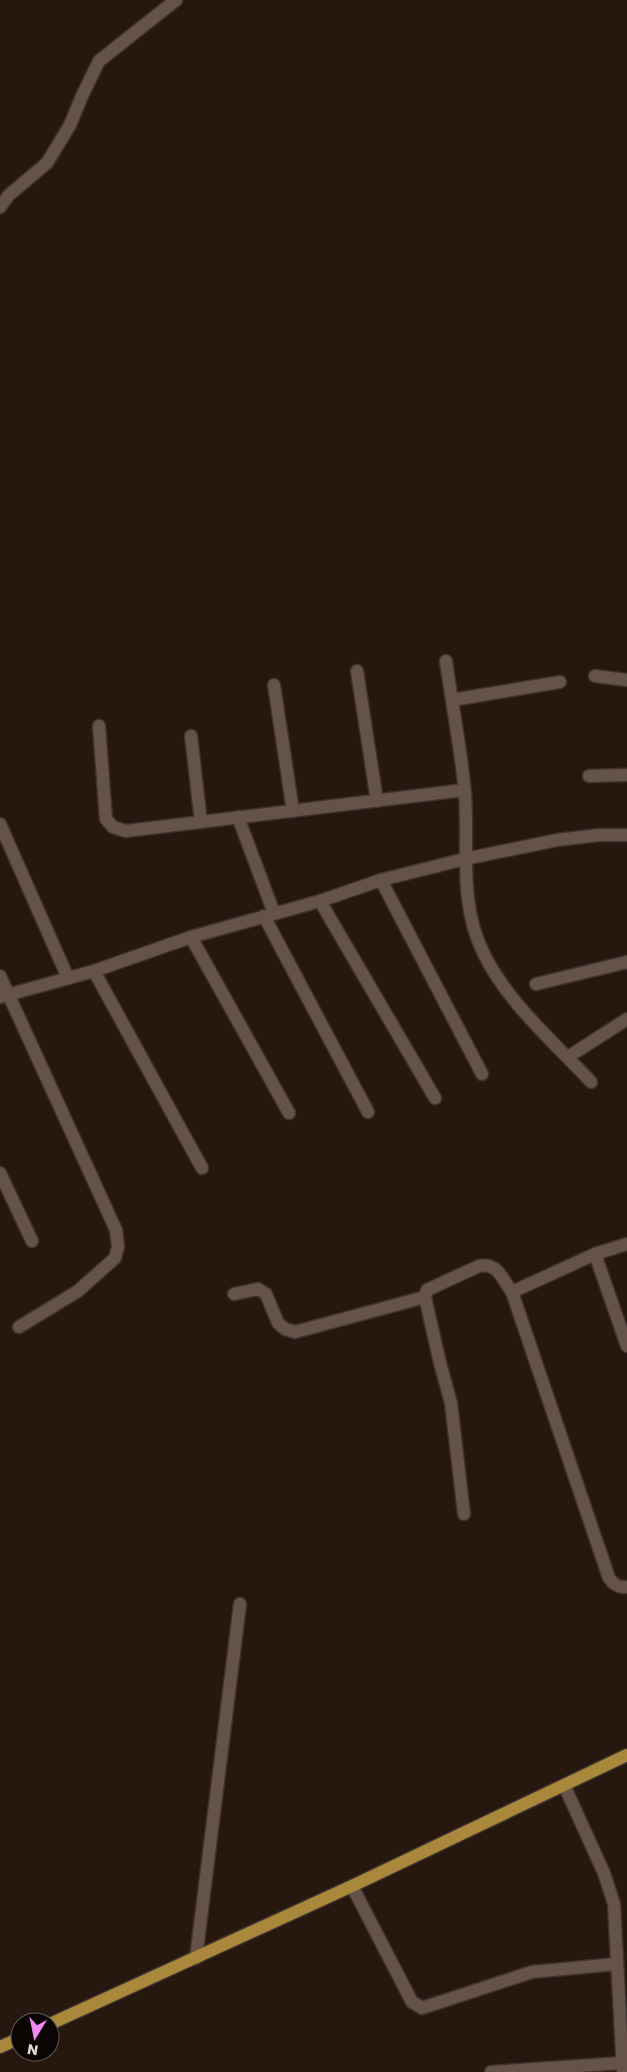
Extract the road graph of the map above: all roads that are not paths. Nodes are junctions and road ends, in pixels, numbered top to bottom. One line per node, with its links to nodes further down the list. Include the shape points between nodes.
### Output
1 (176, 0): 2 (street, via 99,61 70,125 47,164 9,195)
2 (0, 207)
3 (446, 661): 9 (street)
4 (357, 671): 15 (street)
5 (595, 676): 6 (street)
6 (627, 680)
7 (560, 682): 9 (street)
8 (274, 685): 16 (street)
9 (452, 700): 14 (street)
10 (99, 726): 18 (street, via 106,819 112,827 126,831)
11 (191, 736): 18 (street)
12 (627, 775): 13 (street)
13 (589, 776)
14 (464, 790): 15 (street); 21 (street)
15 (377, 801): 16 (street)
16 (293, 811): 17 (street)
17 (238, 817): 18 (street); 24 (street)
18 (201, 822)
19 (0, 824): 29 (street)
20 (627, 835): 21 (street, via 599,834 556,840)
21 (466, 859): 22 (street); 33 (street, via 467,898 483,954 500,982)
22 (381, 880): 23 (street); 34 (street)
23 (320, 900): 24 (street); 36 (street)
24 (269, 915): 25 (street); 37 (street)
25 (191, 937): 27 (street); 38 (street)
26 (627, 962): 30 (street)
27 (94, 971): 29 (street); 39 (street)
28 (0, 976): 31 (street)
29 (68, 978): 31 (street)
30 (536, 984)
31 (4, 996): 47 (street, via 116,1230 118,1248 115,1258 78,1291)
32 (627, 1019): 33 (street)
33 (568, 1057): 35 (street)
34 (482, 1074)
35 (591, 1082)
36 (435, 1098)
37 (368, 1112)
38 (289, 1113)
39 (202, 1168)
40 (0, 1173): 41 (street)
41 (32, 1241)
42 (627, 1244): 43 (street)
43 (595, 1254): 44 (street); 48 (street)
44 (512, 1292): 46 (street, via 495,1267 487,1264 427,1290); 50 (street, via 609,1578 613,1584)
45 (234, 1294): 46 (street, via 258,1289 266,1294 278,1323 295,1332)
46 (425, 1298): 49 (street, via 451,1403)
47 (19, 1327)
48 (627, 1346)
49 (464, 1514)
50 (627, 1587)
51 (240, 1604): 55 (street)
52 (627, 1755): 53 (main road)
53 (564, 1785): 54 (main road); 56 (street, via 604,1873 614,1904)
54 (352, 1886): 55 (main road); 56 (street, via 412,2002 422,2008 532,1972)
55 (196, 1958): 57 (main road)
56 (616, 1964): 58 (street)
57 (60, 2019)
58 (623, 2068): 59 (street)
59 (491, 2072)

